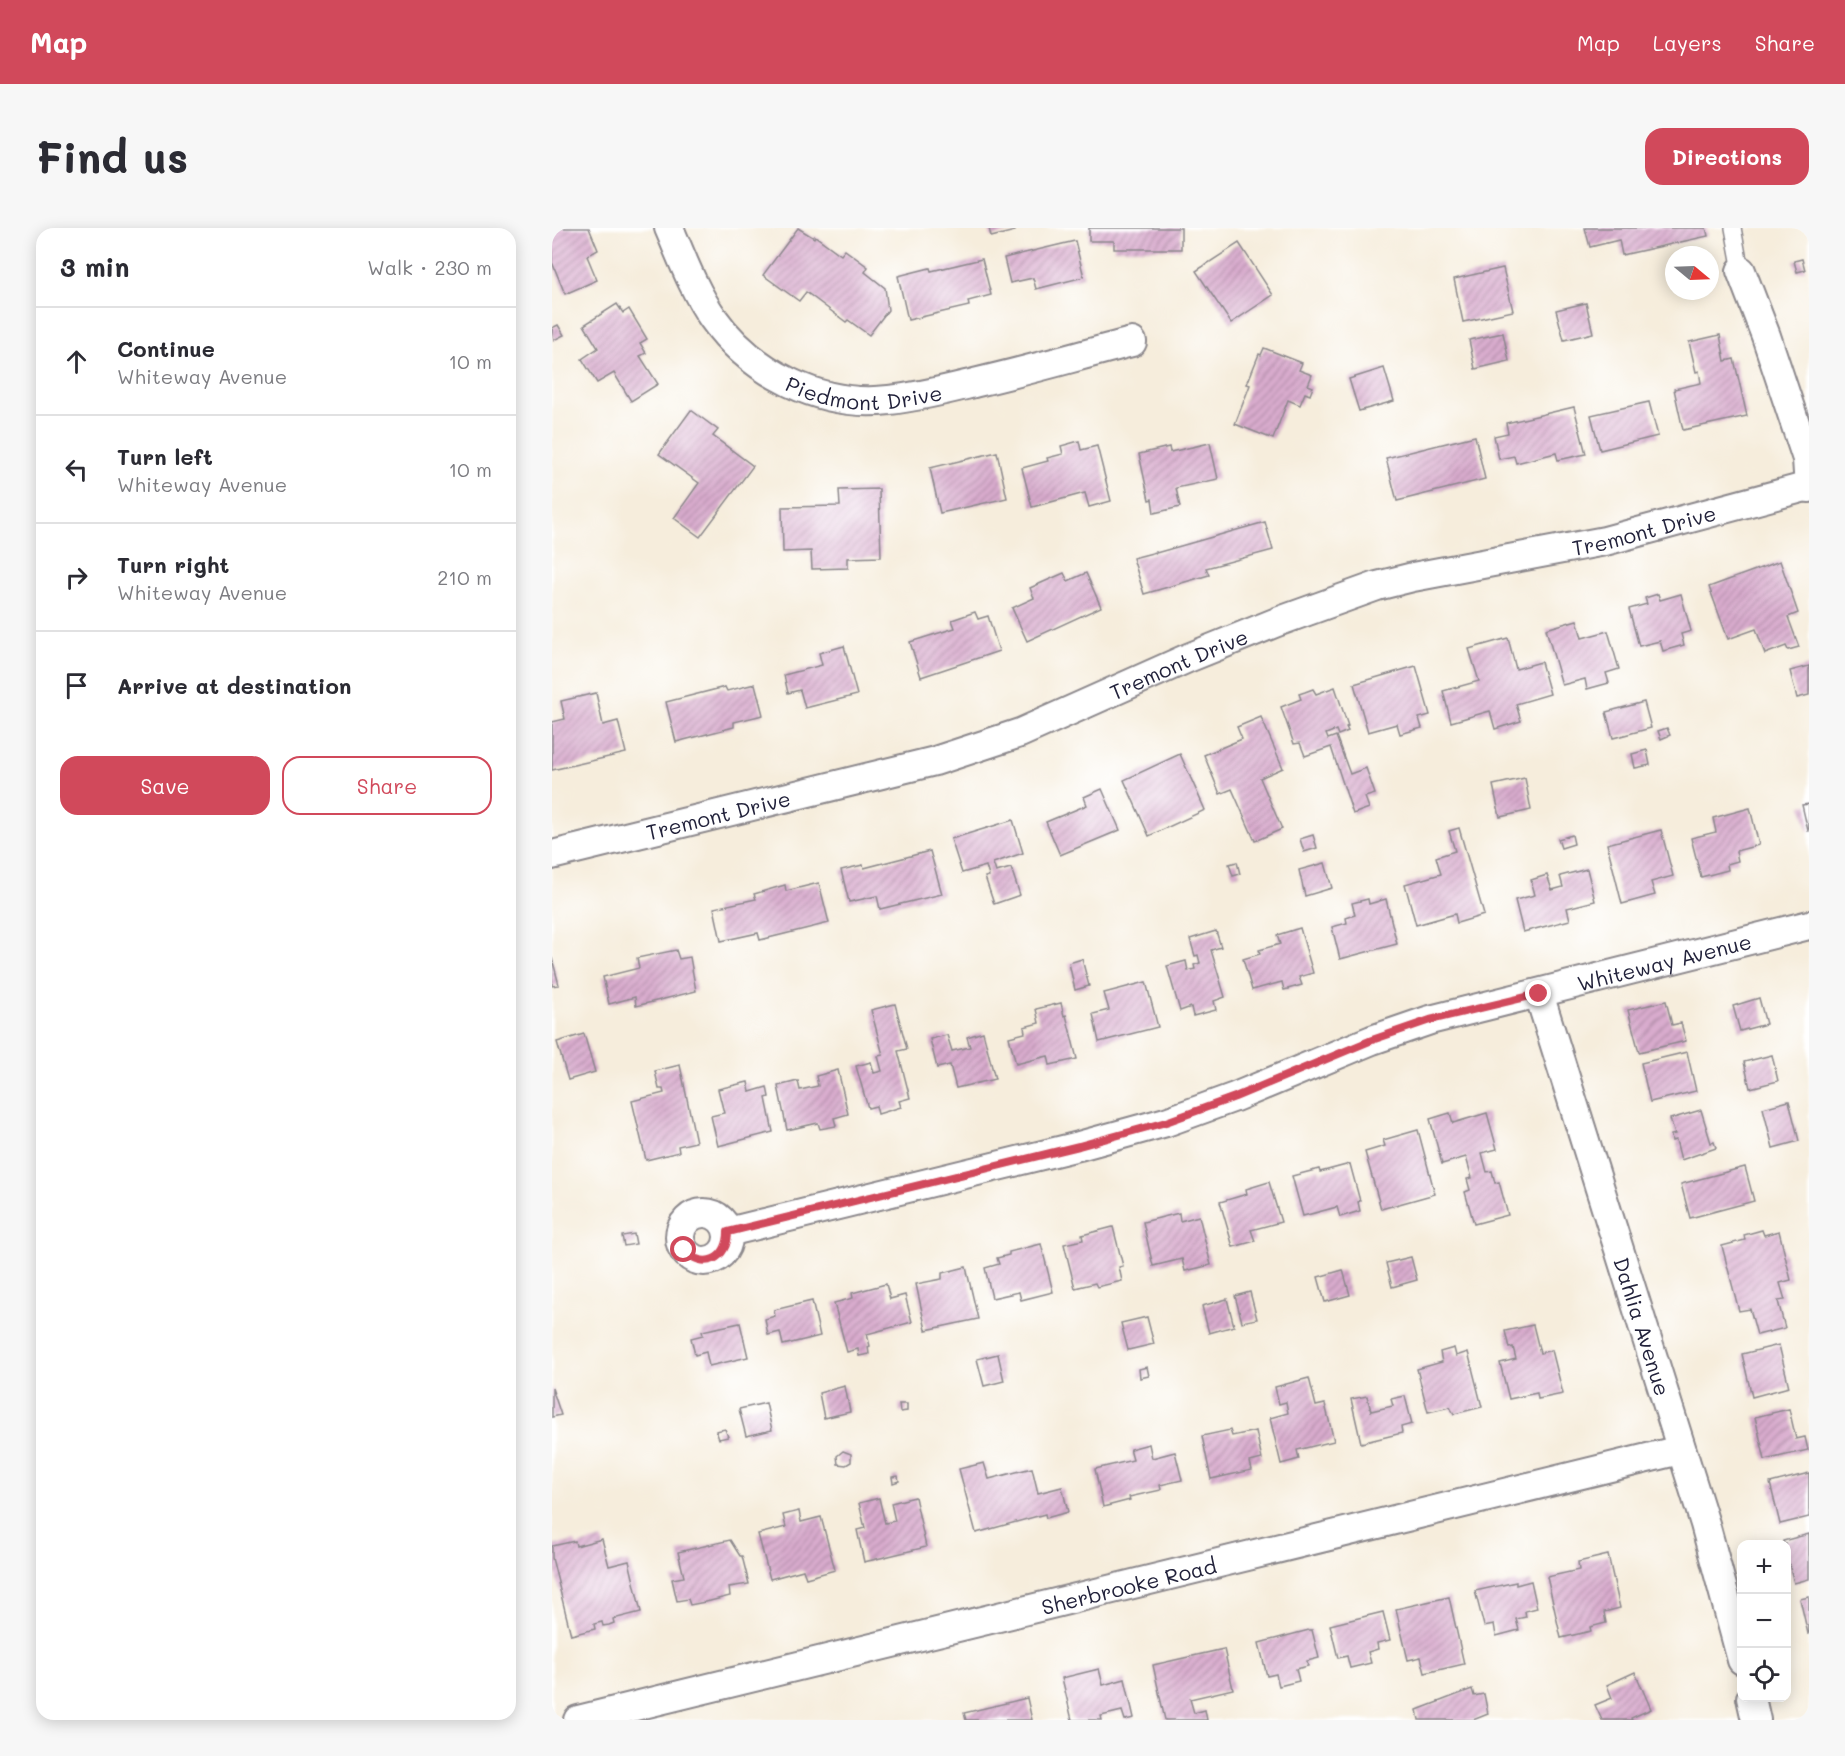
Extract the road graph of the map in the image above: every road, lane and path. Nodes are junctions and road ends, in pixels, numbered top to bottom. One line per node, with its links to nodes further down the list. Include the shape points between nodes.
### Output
1 (669, 228): 4 (street, Piedmont Drive, via 699,294 731,340 783,379 833,397 888,401 911,397)
2 (1733, 228): 3 (lane)
3 (1741, 271): 5 (street, via 1807,459)
4 (1132, 342)
5 (1809, 486): 6 (street, Tremont Drive, via 1605,541 1377,586 1199,654 1020,733 935,760)
6 (552, 855)
7 (1809, 925): 8 (street, Whiteway Avenue)
8 (1539, 994): 9 (street, Whiteway Avenue, via 1430,1020 1166,1122); 10 (street, Dahlia Avenue)
9 (728, 1232)
10 (1680, 1450): 11 (street, Dahlia Avenue); 13 (street, Sherbrooke Road)
11 (1739, 1648)
12 (1752, 1702): 14 (street)
13 (578, 1720)
14 (1756, 1720)

